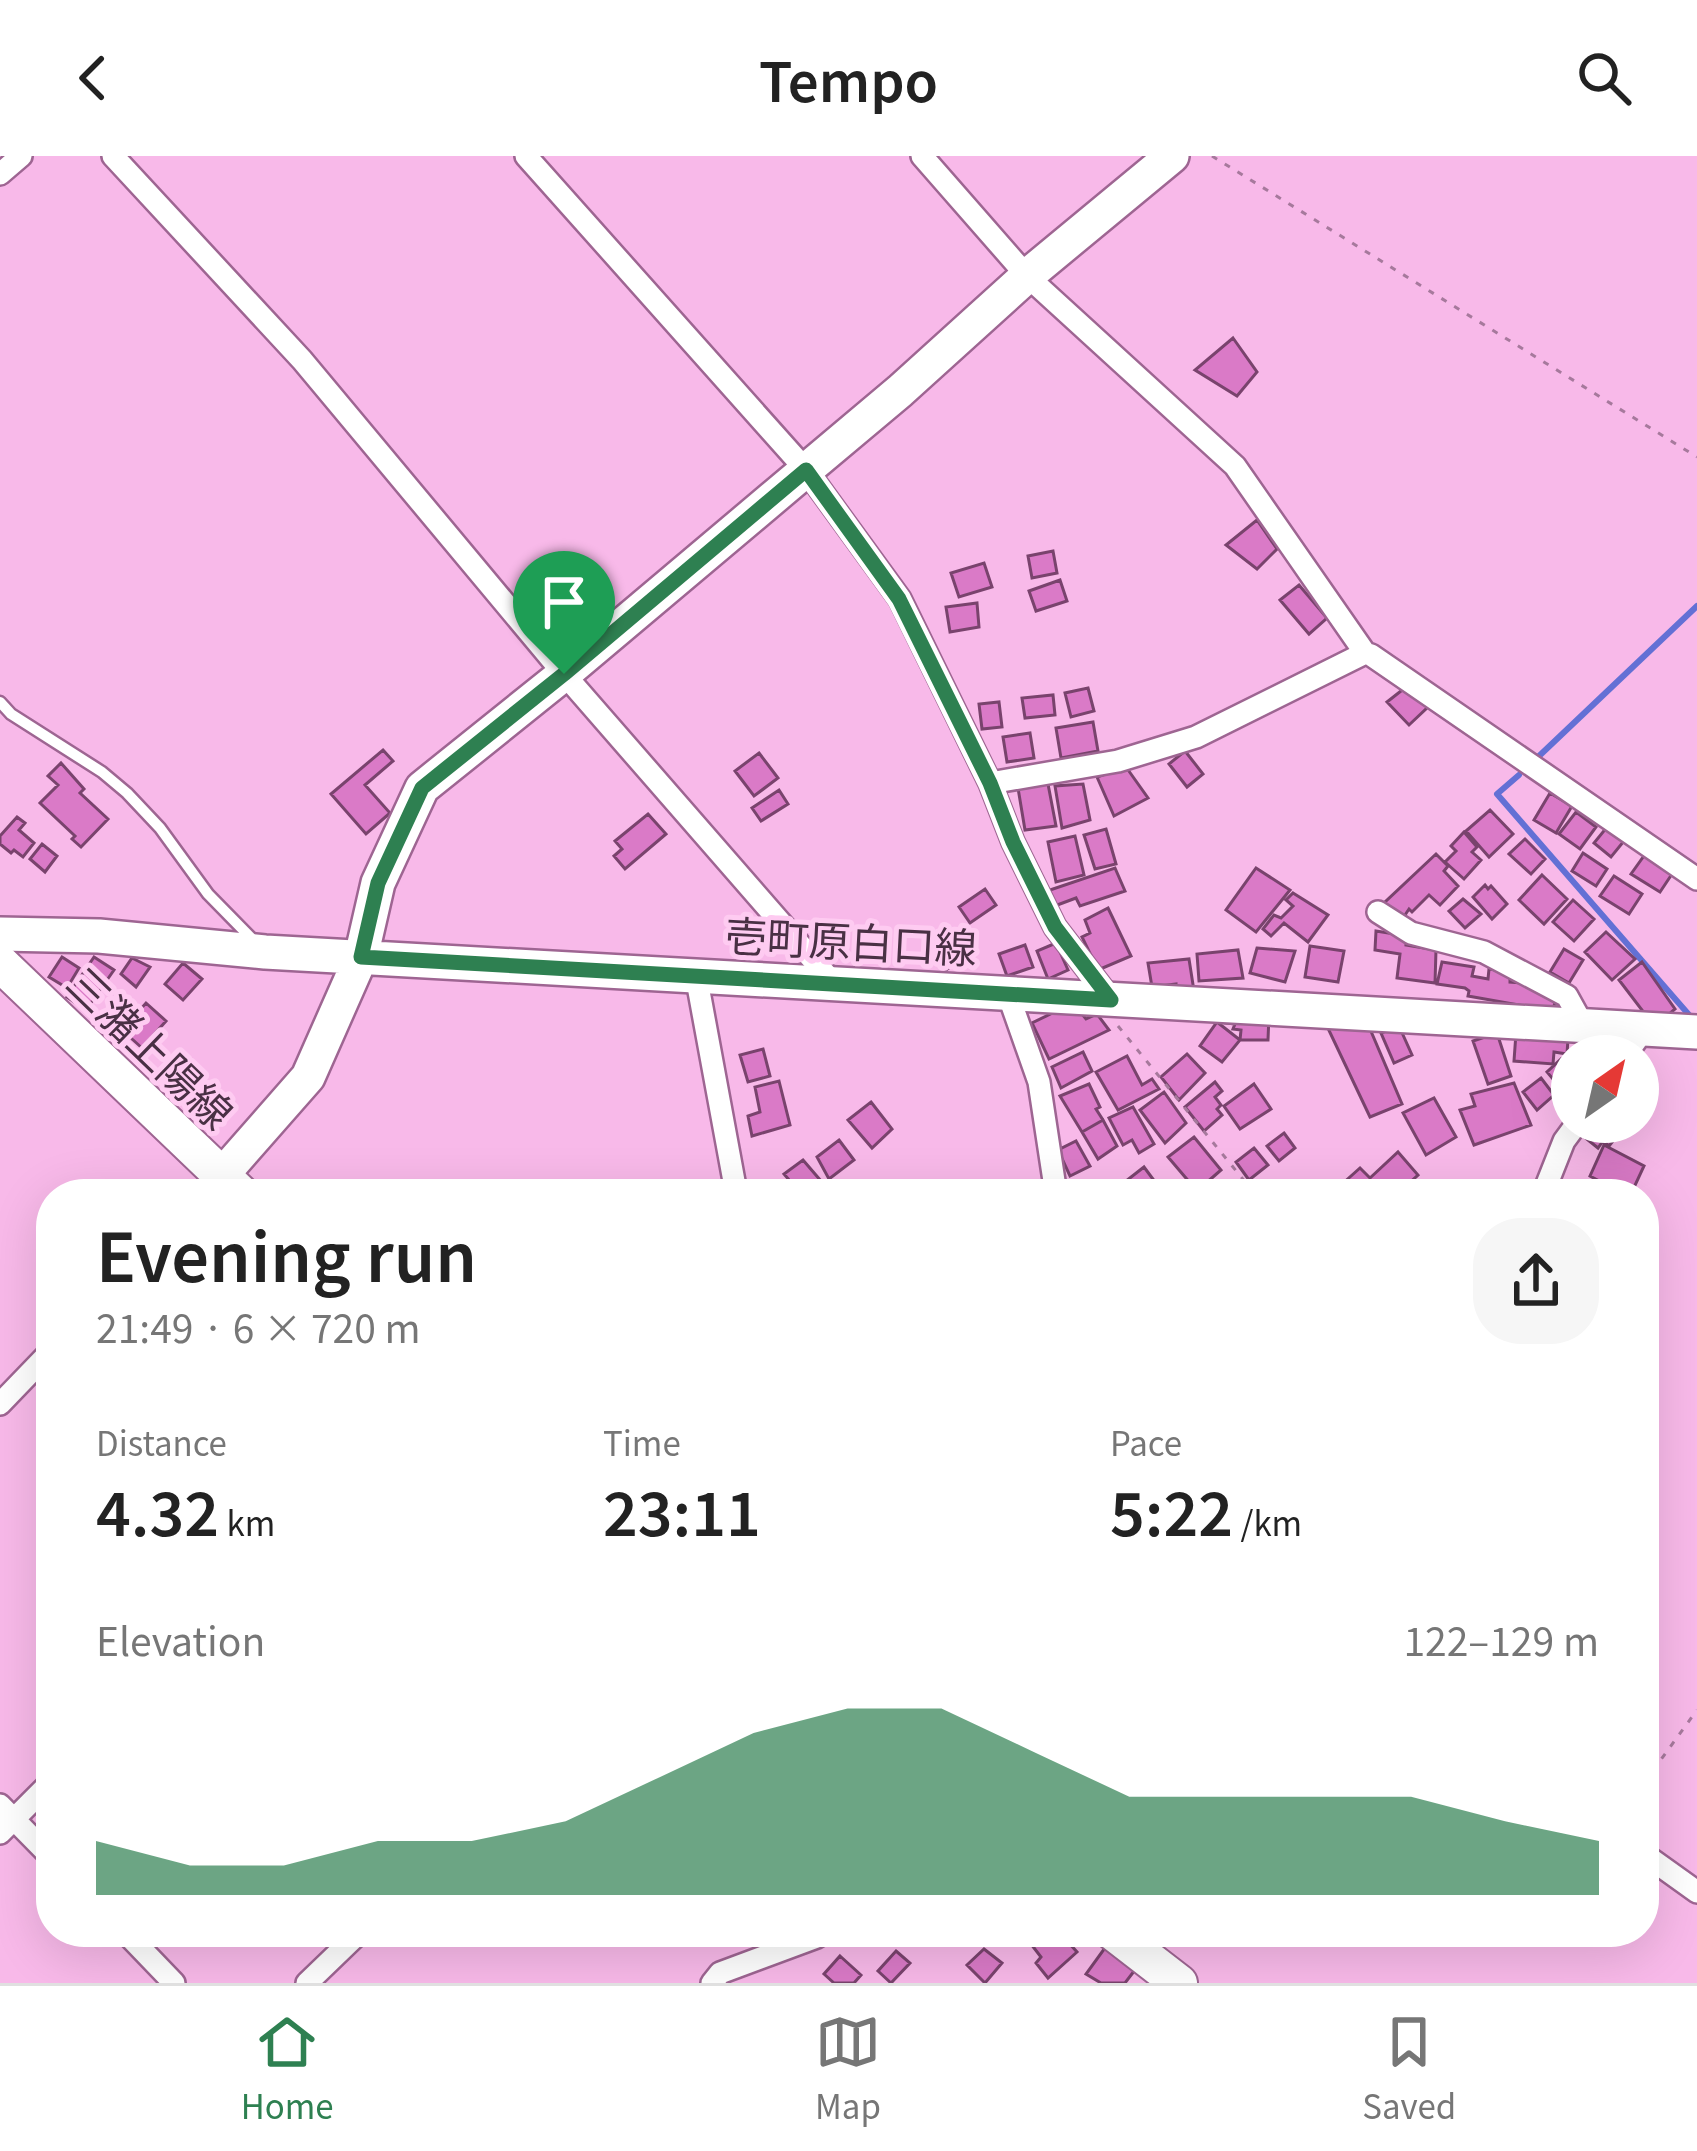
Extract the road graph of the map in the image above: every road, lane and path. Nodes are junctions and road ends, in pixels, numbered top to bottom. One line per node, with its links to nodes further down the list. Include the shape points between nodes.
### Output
1 (21, 156): 7 (street)
2 (112, 156): 12 (street, via 302,360)
3 (526, 156): 10 (street)
4 (922, 156): 8 (street)
5 (1172, 156): 8 (main road)
6 (1212, 156): 9 (path)
7 (0, 174)
8 (1027, 276): 10 (main road); 11 (street, via 1234,466)
9 (1697, 457)
10 (806, 470): 12 (main road); 14 (street, via 899,599)
11 (1365, 653): 14 (street, via 1196,737 1118,761); 15 (street)
12 (564, 674): 19 (main road, via 422,788 378,883); 22 (street)
13 (0, 702): 18 (lane, via 128,793)
14 (990, 783): 24 (street, via 1055,927)
15 (1695, 874)
16 (1378, 912): 25 (street, via 1411,933 1484,952 1567,996)
17 (0, 934): 18 (main road, 壱町原白口線)
18 (265, 952): 19 (main road, 壱町原白口線)
19 (361, 957): 21 (main road, 壱町原白口線); 31 (main road, via 308,1077)
20 (0, 963): 30 (main road, 三潴上陽線)
21 (696, 975): 22 (main road, 壱町原白口線); 32 (street)
22 (836, 985): 23 (main road, 壱町原白口線)
23 (1008, 994): 24 (main road, 壱町原白口線); 33 (street, via 1039,1082)
24 (1102, 999): 25 (main road, 壱町原白口線); 34 (path)
25 (1583, 1025): 26 (main road, 壱町原白口線)
26 (1614, 1035)
27 (1695, 1035): 28 (main road, 壱町原白口線)
28 (1659, 1039)
29 (1563, 1143): 35 (street)
30 (213, 1179)
31 (229, 1179)
32 (734, 1179)
33 (1054, 1179)
34 (1244, 1179)
35 (1549, 1179)
36 (36, 1367): 37 (street)
37 (0, 1404)
38 (1697, 1710): 39 (path)
39 (1659, 1762)
40 (36, 1794): 41 (street)
41 (5, 1819): 42 (street)
42 (36, 1845)
43 (1659, 1865): 44 (street)
44 (1697, 1892)
45 (139, 1947): 49 (street)
46 (344, 1947): 50 (street)
47 (790, 1947): 51 (street)
48 (1132, 1947): 52 (main road)
49 (175, 1983)
50 (307, 1983)
51 (712, 1983)
52 (1179, 1983)

